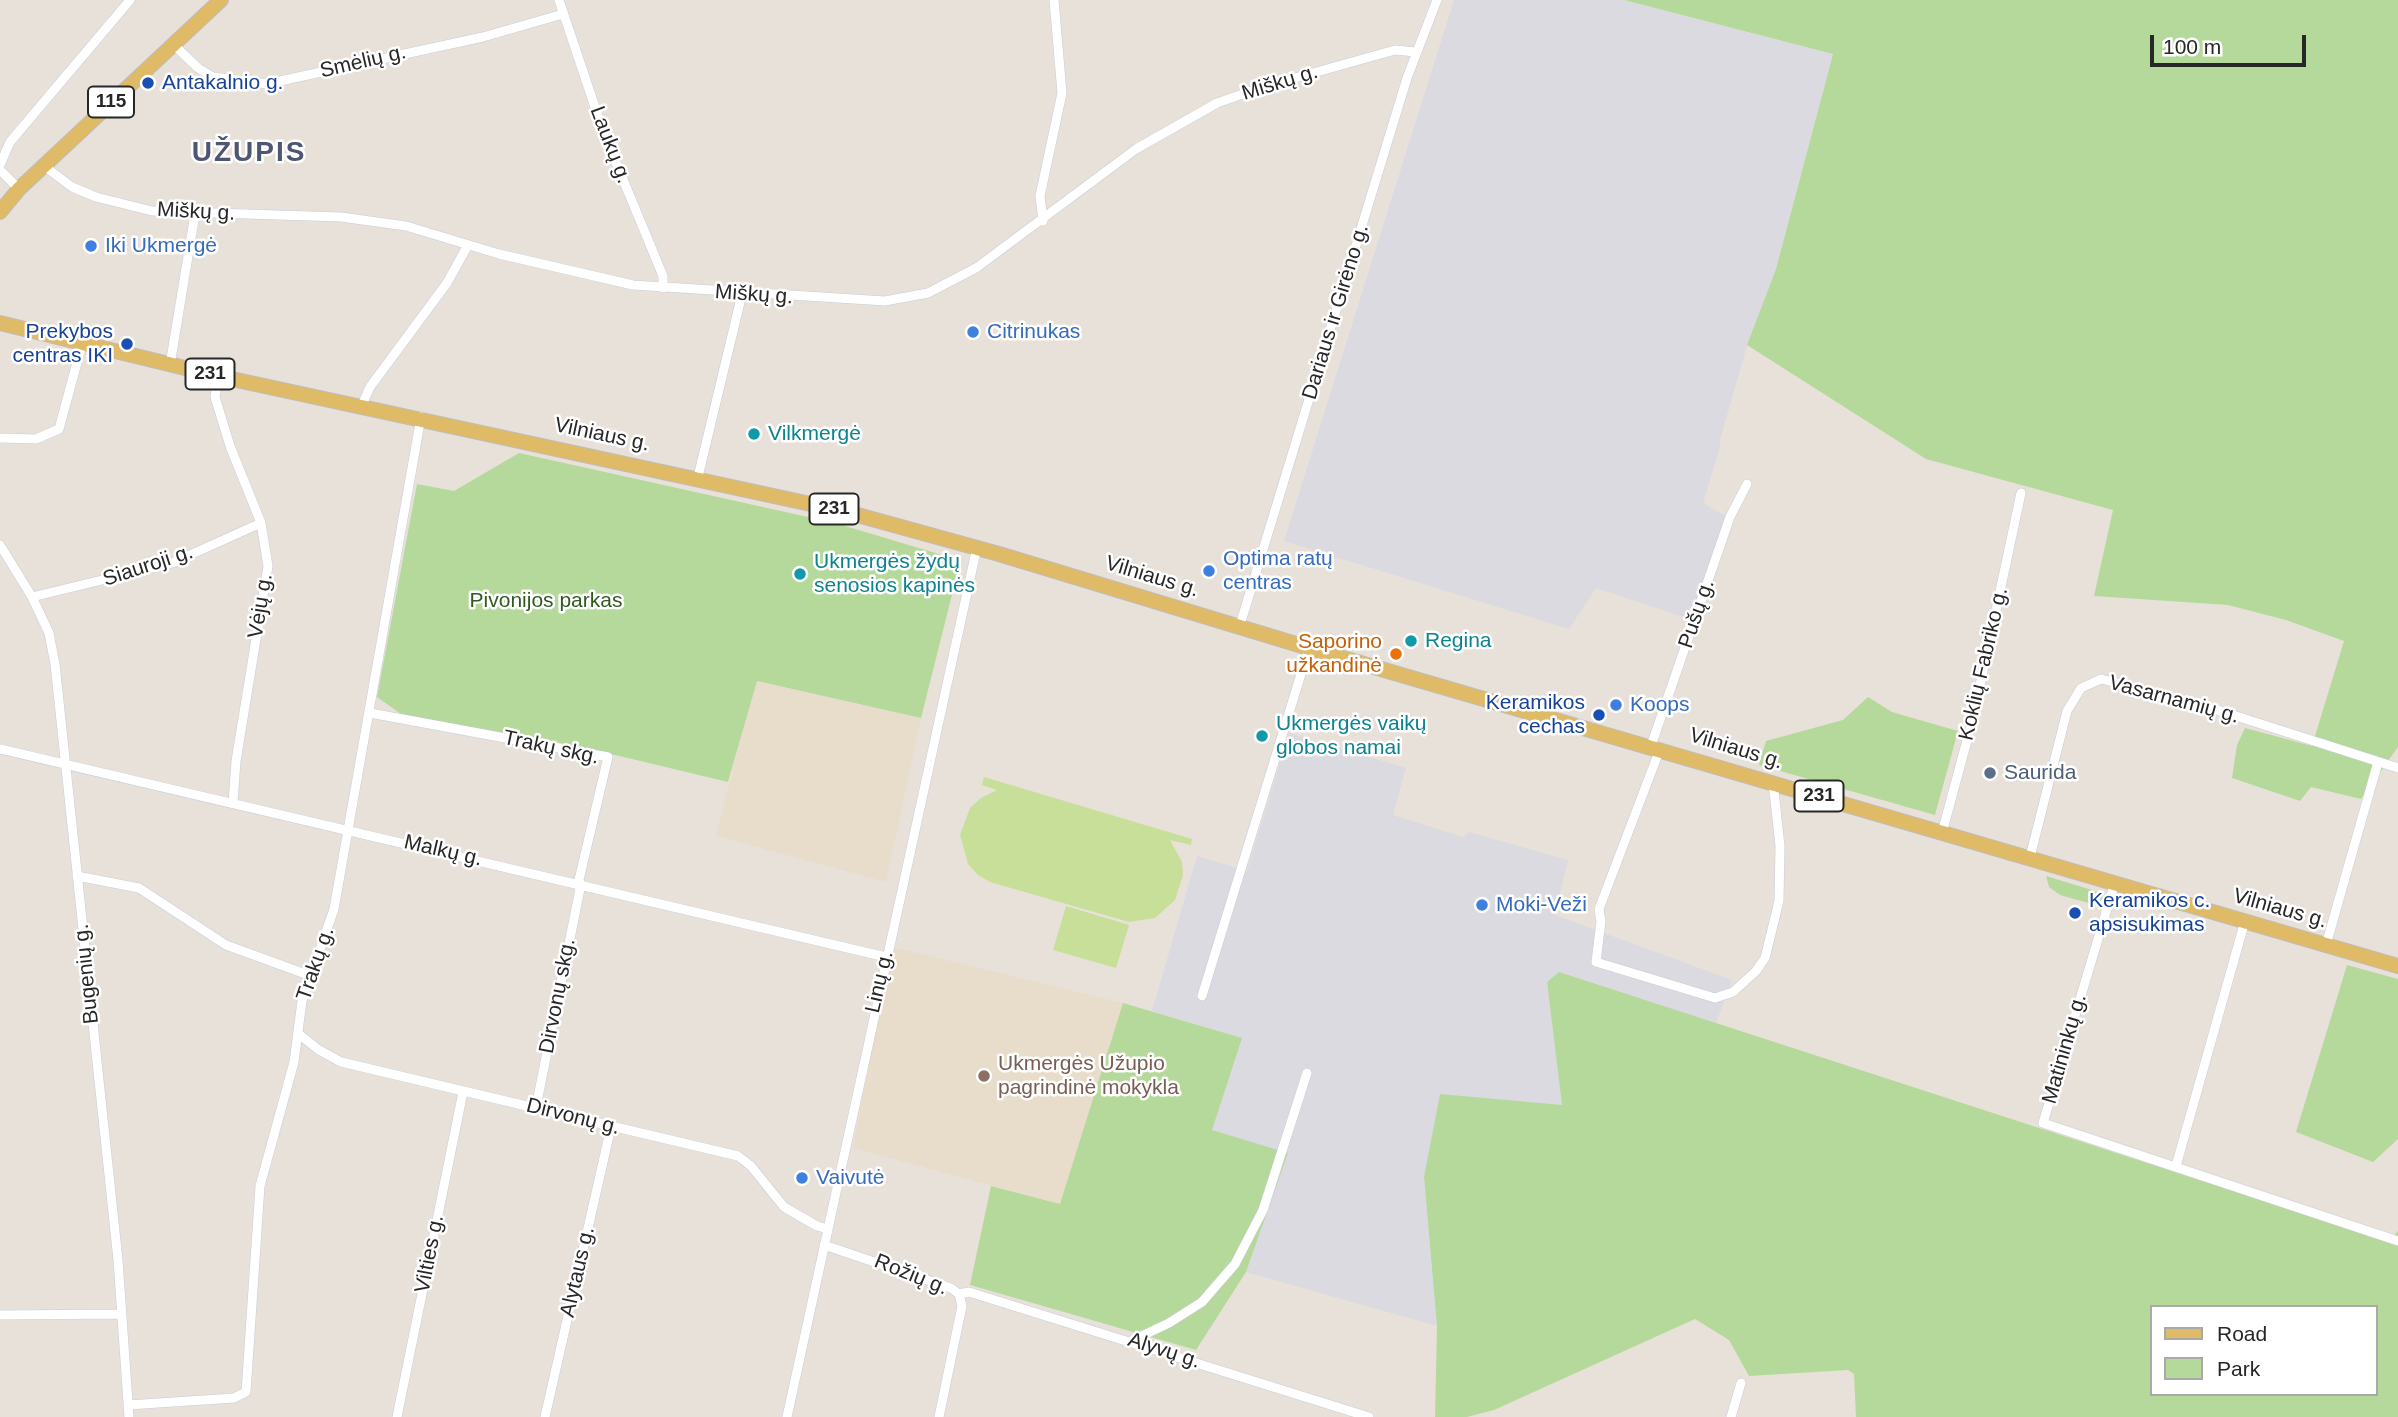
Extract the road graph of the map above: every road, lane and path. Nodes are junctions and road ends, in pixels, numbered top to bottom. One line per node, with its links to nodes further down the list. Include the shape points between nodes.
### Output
1 (130, 0): 9 (street, via 10,142)
2 (221, 0): 7 (main road, 115)
3 (559, 0): 6 (street, Laukų g.)
4 (1054, 0): 15 (street, via 1062,93 1040,196)
5 (1437, 0): 8 (street, Dariaus ir Girėno g.)
6 (563, 14): 7 (street, Smėlių g., via 483,37 267,83 213,77); 17 (street, Laukų g., via 603,131 663,276)
7 (173, 44): 10 (main road, 115)
8 (1416, 52): 15 (street, Miškų g., via 1395,50 1217,103 1161,132); 33 (street, Dariaus ir Girėno g.)
9 (0, 165)
10 (44, 166): 12 (main road, 115); 14 (street, Miškų g., via 72,187 96,197 152,211)
11 (0, 170): 12 (street)
12 (19, 188): 13 (main road, 115)
13 (0, 212)
14 (195, 214): 16 (street, Miškų g., via 341,217 407,226); 21 (street)
15 (1043, 221): 18 (street, Miškų g., via 951,283 916,295 865,301)
16 (468, 245): 17 (street, Miškų g., via 586,276); 23 (street, via 447,284 370,387)
17 (663, 288): 18 (street, Miškų g.)
18 (742, 295): 26 (street)
19 (0, 323): 20 (main road, Vilniaus g. / 231)
20 (82, 344): 21 (main road, Vilniaus g. / 231); 25 (street, via 59,429 36,439)
21 (170, 365): 22 (main road, Vilniaus g. / 231)
22 (218, 376): 23 (main road, Vilniaus g. / 231); 29 (street, Vėjų g., via 215,397 222,422)
23 (362, 405): 24 (main road, Vilniaus g. / 231)
24 (421, 417): 26 (main road, Vilniaus g. / 231); 35 (street, Trakų g.)
25 (0, 438)
26 (698, 477): 30 (main road, Vilniaus g. / 231)
27 (1747, 484): 36 (street, Pušų g., via 1730,517)
28 (2021, 493): 44 (street, Koklių Fabriko g., via 1973,718)
29 (261, 523): 32 (street, Siauroji g., via 172,564); 42 (street, Vėjų g., via 268,566)
30 (977, 547): 33 (main road, Vilniaus g. / 231); 51 (street, Linų g.)
31 (1, 550): 32 (street, Bugenių g.)
32 (32, 597): 39 (street, Bugenių g., via 49,633)
33 (1240, 625): 34 (main road, Vilniaus g. / 231)
34 (1309, 648): 36 (main road, Vilniaus g. / 231); 54 (street)
35 (370, 713): 43 (street, Trakų g.); 48 (street, Trakų skg., via 608,757)
36 (1656, 747): 41 (main road, Vilniaus g. / 231); 41 (street, Pušų g., via 1599,909 1596,962 1716,998 1733,992 1765,958 1779,901 1780,846)
37 (0, 750): 39 (street, Malkų g.)
38 (2378, 762): 40 (street, Vasarnamių g.); 45 (street, Vasarnamių g., via 2208,707 2101,679 2081,688 2067,711); 50 (street)
39 (64, 765): 42 (street, Malkų g.); 46 (street, Bugenių g.)
40 (2398, 768)
41 (1773, 782): 44 (main road, Vilniaus g. / 231)
42 (233, 803): 43 (street, Malkų g.)
43 (350, 829): 48 (street, Malkų g.); 53 (street, Trakų g., via 334,909)
44 (1942, 833): 45 (main road, Vilniaus g. / 231)
45 (2030, 857): 47 (main road, Vilniaus g. / 231)
46 (77, 876): 53 (street, via 139,888 226,945); 65 (street, Bugenių g.)
47 (2115, 882): 49 (main road, Vilniaus g. / 231); 60 (street, Matininkų g., via 2043,1123)
48 (579, 884): 51 (street, Malkų g.); 58 (street, Dirvonų skg.)
49 (2245, 921): 50 (main road, Vilniaus g. / 231); 60 (street)
50 (2326, 945): 52 (main road, Vilniaus g. / 231)
51 (886, 957): 61 (street, Linų g.)
52 (2398, 966)
53 (311, 976): 55 (street, Trakų g., via 298,1021)
54 (1202, 996)
55 (300, 1035): 57 (street, Dirvonų g., via 341,1062); 69 (street, Trakų g., via 260,1186 246,1392 234,1398)
56 (1307, 1073): 67 (street, via 1263,1210 1235,1264 1202,1301)
57 (463, 1092): 58 (street, Dirvonų g.); 71 (street, Vilties g.)
58 (536, 1107): 59 (street, Dirvonų g.)
59 (611, 1127): 61 (street, Dirvonų g., via 738,1156 784,1207); 72 (street, Alytaus g.)
60 (2176, 1166): 62 (street, Matininkų g.)
61 (828, 1229): 63 (street, Linų g.)
62 (2398, 1241)
63 (824, 1245): 64 (street, Rožių g., via 939,1283); 73 (street, Linų g.)
64 (959, 1294): 67 (street, Alyvų g., via 969,1292); 74 (street, Rožių g., via 962,1306)
65 (122, 1314): 66 (street); 69 (street, Bugenių g.)
66 (0, 1315)
67 (1131, 1341): 75 (street, Alyvų g.)
68 (1741, 1383): 76 (street)
69 (128, 1405): 70 (street, Bugenių g.)
70 (129, 1417)
71 (397, 1417)
72 (545, 1417)
73 (787, 1417)
74 (939, 1417)
75 (1369, 1417)
76 (1731, 1417)

